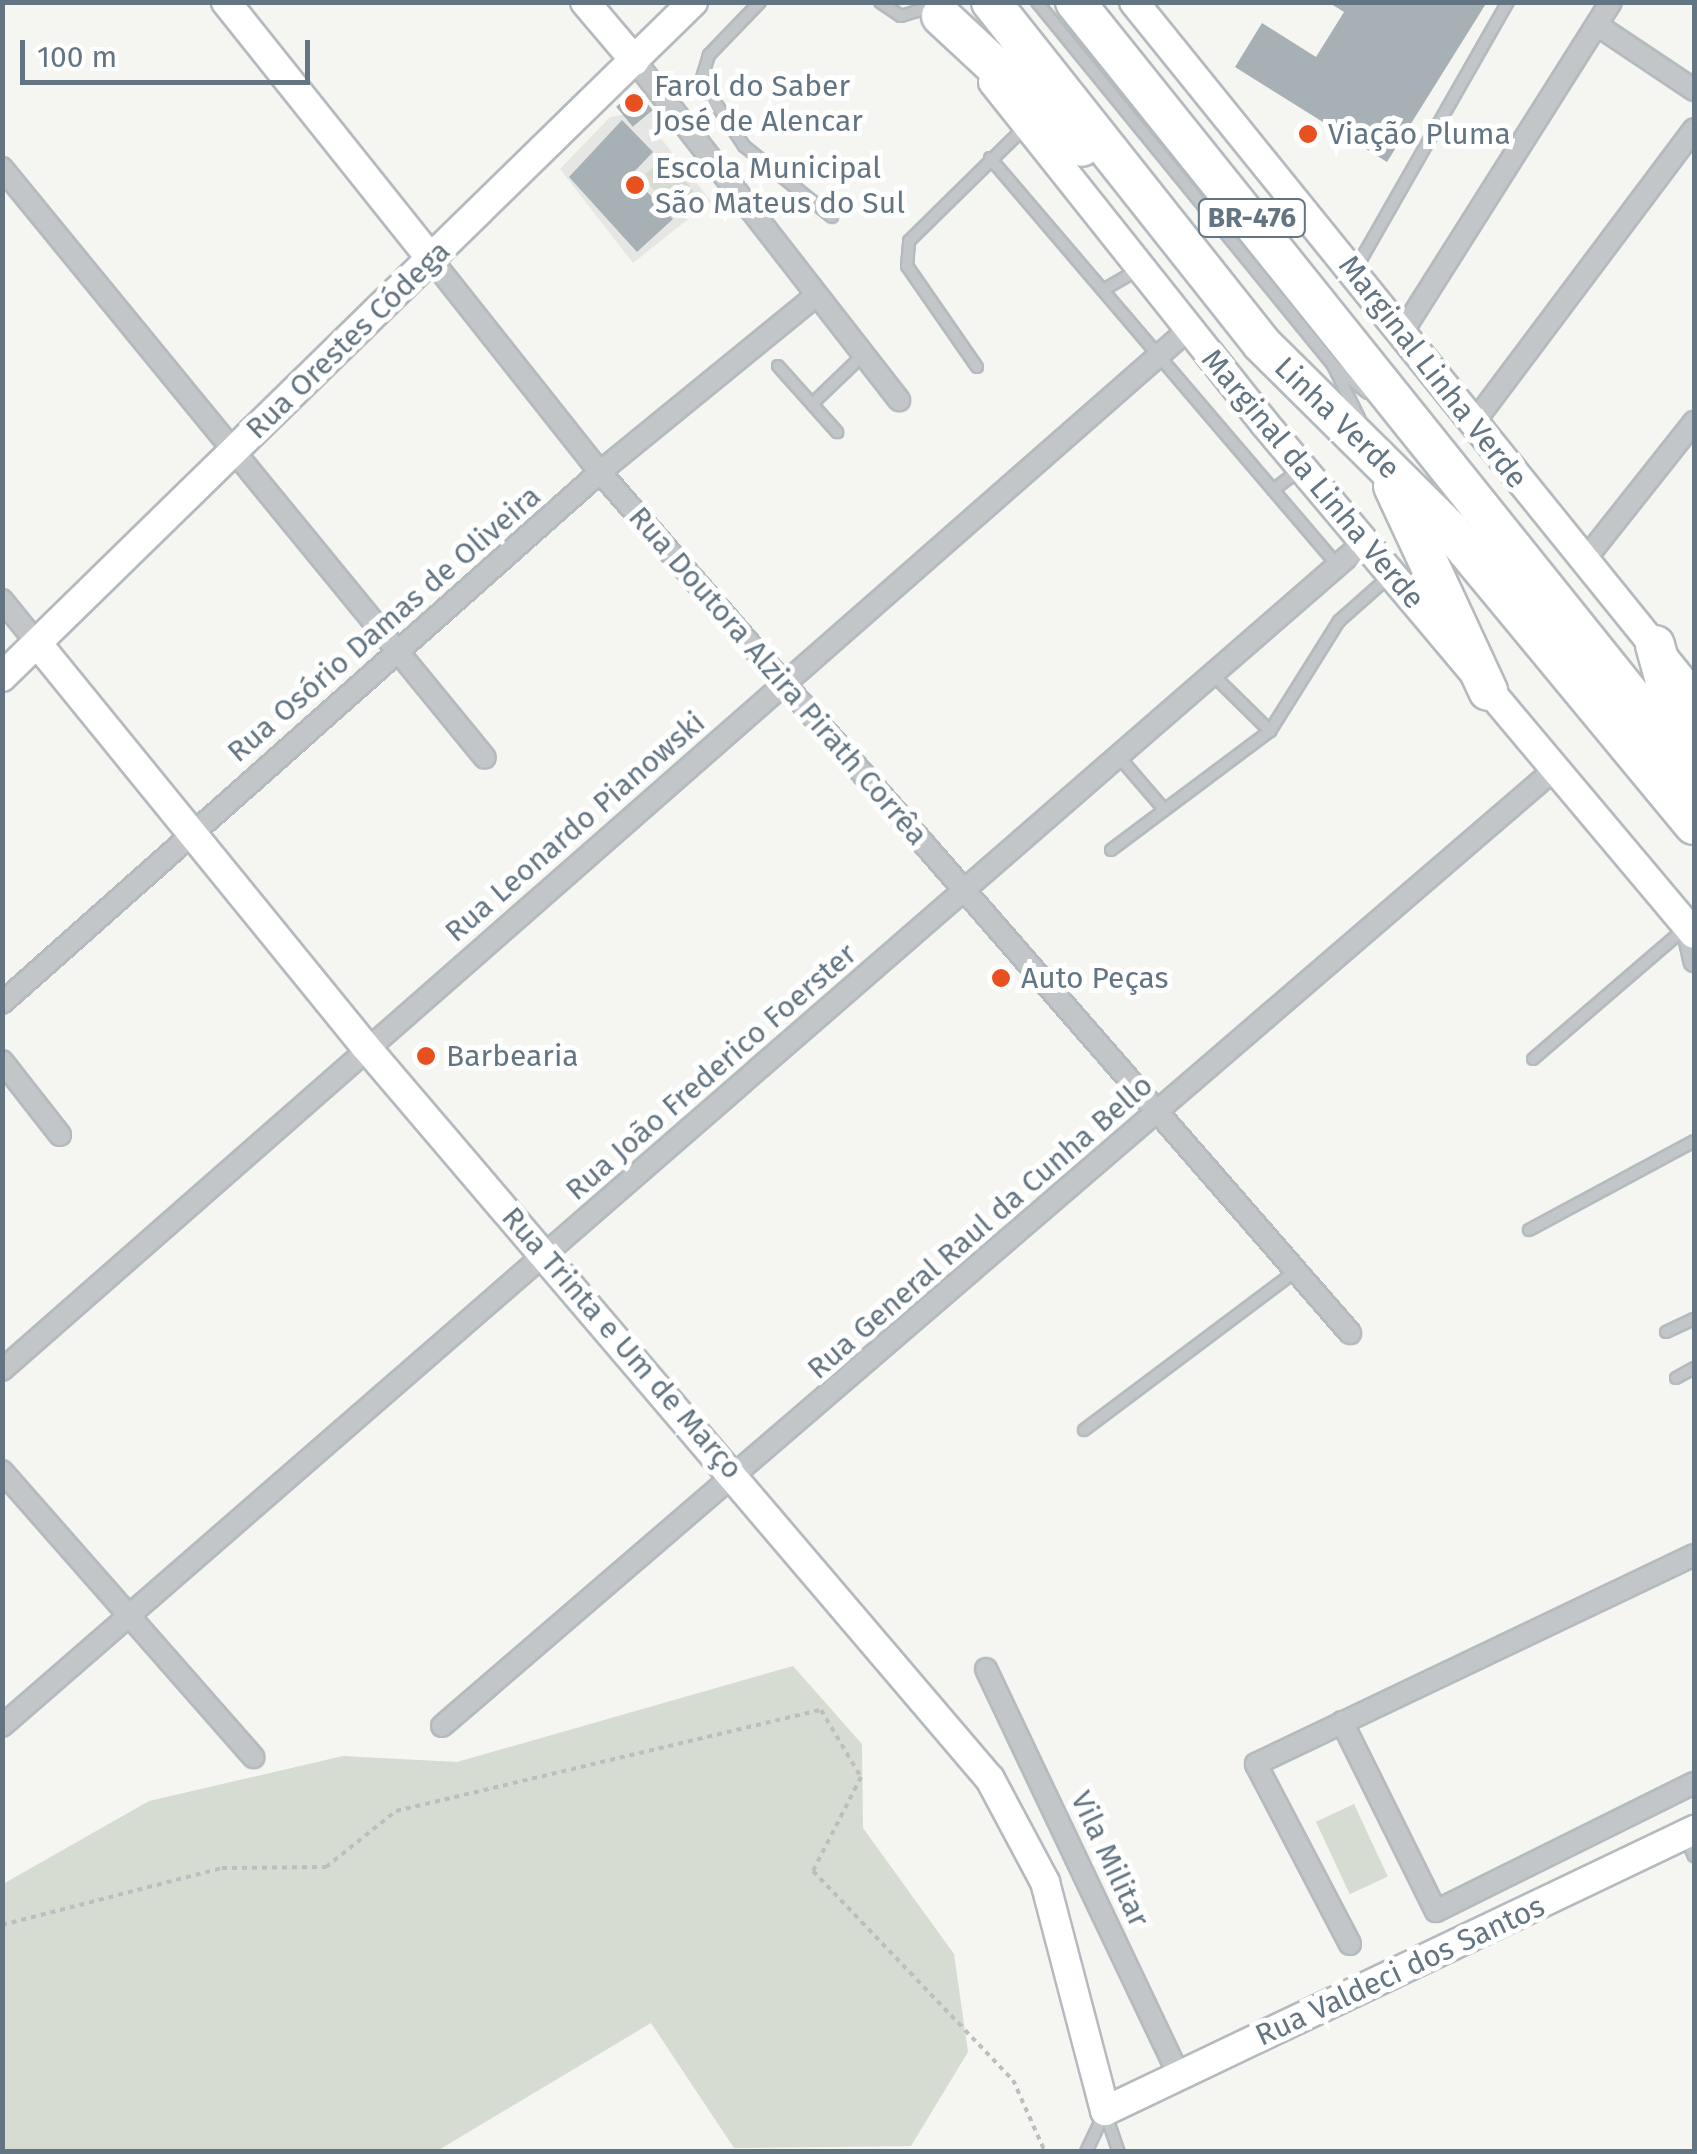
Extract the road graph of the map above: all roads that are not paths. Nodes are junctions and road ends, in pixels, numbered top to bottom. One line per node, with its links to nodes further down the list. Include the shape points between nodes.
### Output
1 (226, 2): 23 (main road, Rua Doutora Alzira Pirath Corrêa)
2 (585, 2): 15 (main road)
3 (693, 2): 15 (main road, Rua Orestes Códega)
4 (760, 2): 22 (lane, via 702,64 701,81 744,146)
5 (880, 2): 13 (lane, via 902,16)
6 (991, 2): 25 (highway, Linha Verde / BR-476)
7 (1037, 2): 34 (lane)
8 (1075, 2): 16 (highway, Linha Verde / BR-476)
9 (1082, 2): 16 (highway)
10 (1134, 2): 26 (main road, Marginal Linha Verde)
11 (1508, 2): 26 (lane)
12 (1611, 2): 14 (street)
13 (935, 8): 18 (main road, Marginal da Linha Verde); 25 (highway)
14 (1597, 25): 17 (street); 30 (street)
15 (635, 61): 23 (main road, Rua Orestes Códega); 28 (street)
16 (1124, 64): 41 (highway, Linha Verde / BR-476)
17 (1694, 90)
18 (1027, 125): 20 (lane); 24 (main road, Marginal da Linha Verde)
19 (1694, 128): 39 (street)
20 (990, 158): 27 (lane); 35 (lane, via 924,219 907,266)
21 (2, 168): 42 (street)
22 (832, 217)
23 (431, 259): 42 (main road, Rua Orestes Códega); 45 (street, Rua Doutora Alzira Pirath Corrêa)
24 (1140, 269): 27 (lane); 29 (main road, Marginal da Linha Verde)
25 (1204, 270): 43 (highway, Linha Verde / BR-476, via 1304,390)
26 (1354, 271): 30 (main road, Marginal Linha Verde)
27 (1104, 290): 31 (lane)
28 (813, 298): 32 (street); 45 (street, Rua Osório Damas de Oliveira)
29 (1188, 330): 31 (street, Rua Leonardo Pianowski); 44 (main road, Marginal da Linha Verde)
30 (1404, 331): 39 (main road, Marginal Linha Verde)
31 (1159, 355): 46 (lane); 57 (street, Rua Leonardo Pianowski)
32 (862, 356): 36 (street); 37 (lane)
33 (778, 366): 37 (lane)
34 (1333, 366): 41 (lane); 43 (lane)
35 (977, 367)
36 (898, 400)
37 (813, 403): 40 (lane)
38 (1694, 422): 48 (street)
39 (1472, 426): 48 (main road, Marginal Linha Verde)
40 (838, 432)
41 (1424, 436): 64 (highway, Linha Verde / BR-476)
42 (234, 451): 52 (main road, Rua Orestes Códega); 54 (street)
43 (1381, 461): 58 (highway); 66 (highway, Linha Verde / BR-476, via 1450,529)
44 (1303, 468): 46 (lane); 47 (main road, Marginal da Linha Verde)
45 (600, 472): 54 (street, Rua Osório Damas de Oliveira); 57 (street, Rua Doutora Alzira Pirath Corrêa)
46 (1274, 490): 49 (lane)
47 (1367, 540): 49 (street, Rua João Frederico Foerster); 50 (main road, Marginal da Linha Verde)
48 (1583, 562): 53 (main road, Marginal Linha Verde)
49 (1338, 566): 55 (street, Rua João Frederico Foerster)
50 (1394, 573): 58 (main road, Marginal da Linha Verde); 60 (lane, via 1339,621)
51 (2, 600): 52 (street, Rua Trinta e Um de Março)
52 (38, 643): 56 (main road, Rua Orestes Códega); 67 (main road, Rua Trinta e Um de Março)
53 (1655, 645): 59 (main road, Marginal Linha Verde); 64 (highway)
54 (398, 651): 62 (street); 67 (street, Rua Osório Damas de Oliveira)
55 (1212, 676): 60 (lane); 61 (street, Rua João Frederico Foerster)
56 (2, 677)
57 (786, 685): 69 (street, Rua Doutora Alzira Pirath Corrêa); 73 (street, Rua Leonardo Pianowski)
58 (1488, 691): 63 (main road, Marginal da Linha Verde)
59 (1694, 695)
60 (1270, 731): 65 (lane)
61 (1119, 757): 65 (lane); 69 (street, Rua João Frederico Foerster)
62 (485, 758)
63 (1554, 770): 70 (main road, Marginal da Linha Verde); 76 (street, Rua General Raul da Cunha Bello)
64 (1691, 770)
65 (1162, 806): 68 (lane)
66 (1694, 825)
67 (192, 833): 72 (street, Rua Osório Damas de Oliveira); 73 (main road, Rua Trinta e Um de Março)
68 (1111, 850)
69 (965, 891): 76 (street, Rua Doutora Alzira Pirath Corrêa); 80 (street, Rua João Frederico Foerster)
70 (1691, 930): 71 (street); 74 (lane)
71 (1694, 961)
72 (2, 1003)
73 (365, 1046): 80 (main road, Rua Trinta e Um de Março); 86 (street, Rua Leonardo Pianowski)
74 (1533, 1059)
75 (2, 1061): 77 (street)
76 (1158, 1113): 81 (street, Rua Doutora Alzira Pirath Corrêa); 90 (street, Rua General Raul da Cunha Bello)
77 (60, 1135)
78 (1694, 1142): 79 (lane)
79 (1528, 1230)
80 (545, 1256): 90 (main road, Rua Trinta e Um de Março); 92 (street, Rua João Frederico Foerster)
81 (1296, 1271): 84 (street, Rua Doutora Alzira Pirath Corrêa); 88 (lane)
82 (1694, 1319): 83 (lane)
83 (1666, 1332)
84 (1350, 1333)
85 (1694, 1368): 87 (lane)
86 (2, 1370)
87 (1676, 1378)
88 (1084, 1430)
89 (2, 1471): 92 (street)
90 (738, 1476): 96 (street, Rua General Raul da Cunha Bello); 102 (main road, Rua Trinta e Um de Março, via 1019,1823 1045,1882)
91 (1694, 1555): 94 (street)
92 (131, 1618): 95 (street, Rua João Frederico Foerster); 97 (street)
93 (986, 1668): 101 (street, Vila Militar)
94 (1342, 1722): 98 (street, via 1436,1910); 100 (street, via 1256,1764)
95 (2, 1726)
96 (442, 1726)
97 (253, 1758)
98 (1694, 1783)
99 (1691, 1840): 101 (main road, Rua Valdeci dos Santos)
100 (1350, 1944)
101 (1179, 2076): 102 (main road, Rua Valdeci dos Santos)
102 (1105, 2111): 103 (lane); 104 (lane, Rua Trinta e Um de Março)
103 (1086, 2152)
104 (1119, 2152)

